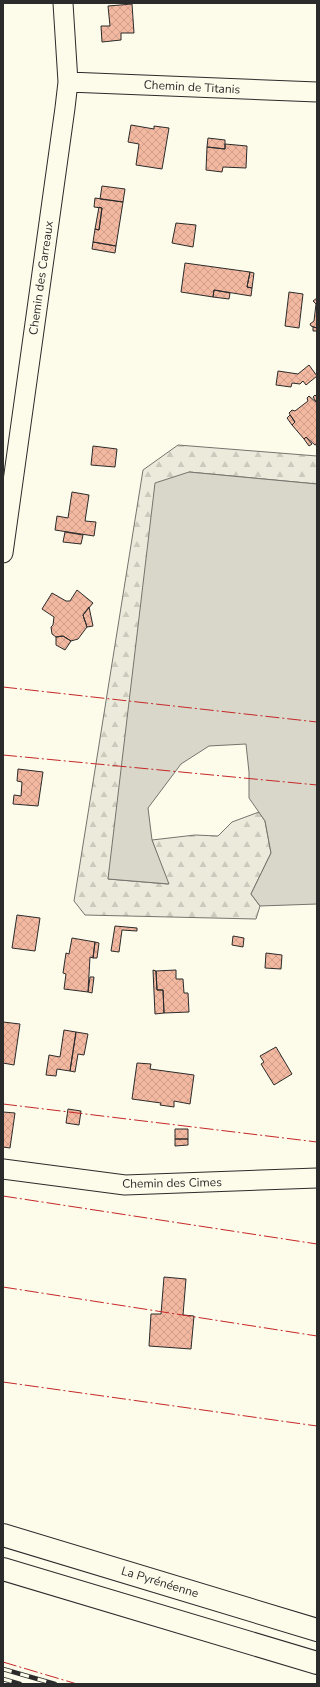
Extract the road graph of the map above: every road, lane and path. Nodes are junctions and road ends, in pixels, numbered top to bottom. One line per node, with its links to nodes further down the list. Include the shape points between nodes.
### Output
1 (63, 3): 2 (street, Chemin des Carreaux)
2 (68, 82): 3 (street, Chemin de Titanis); 4 (street, Chemin des Carreaux)
3 (317, 92)
4 (3, 553)
5 (3, 1170): 6 (street, Chemin des Cimes, via 125,1185)
6 (317, 1178)
7 (3, 1535): 9 (highway, La Pyrénéenne)
8 (3, 1569): 10 (highway)
9 (317, 1630)
10 (317, 1663)

